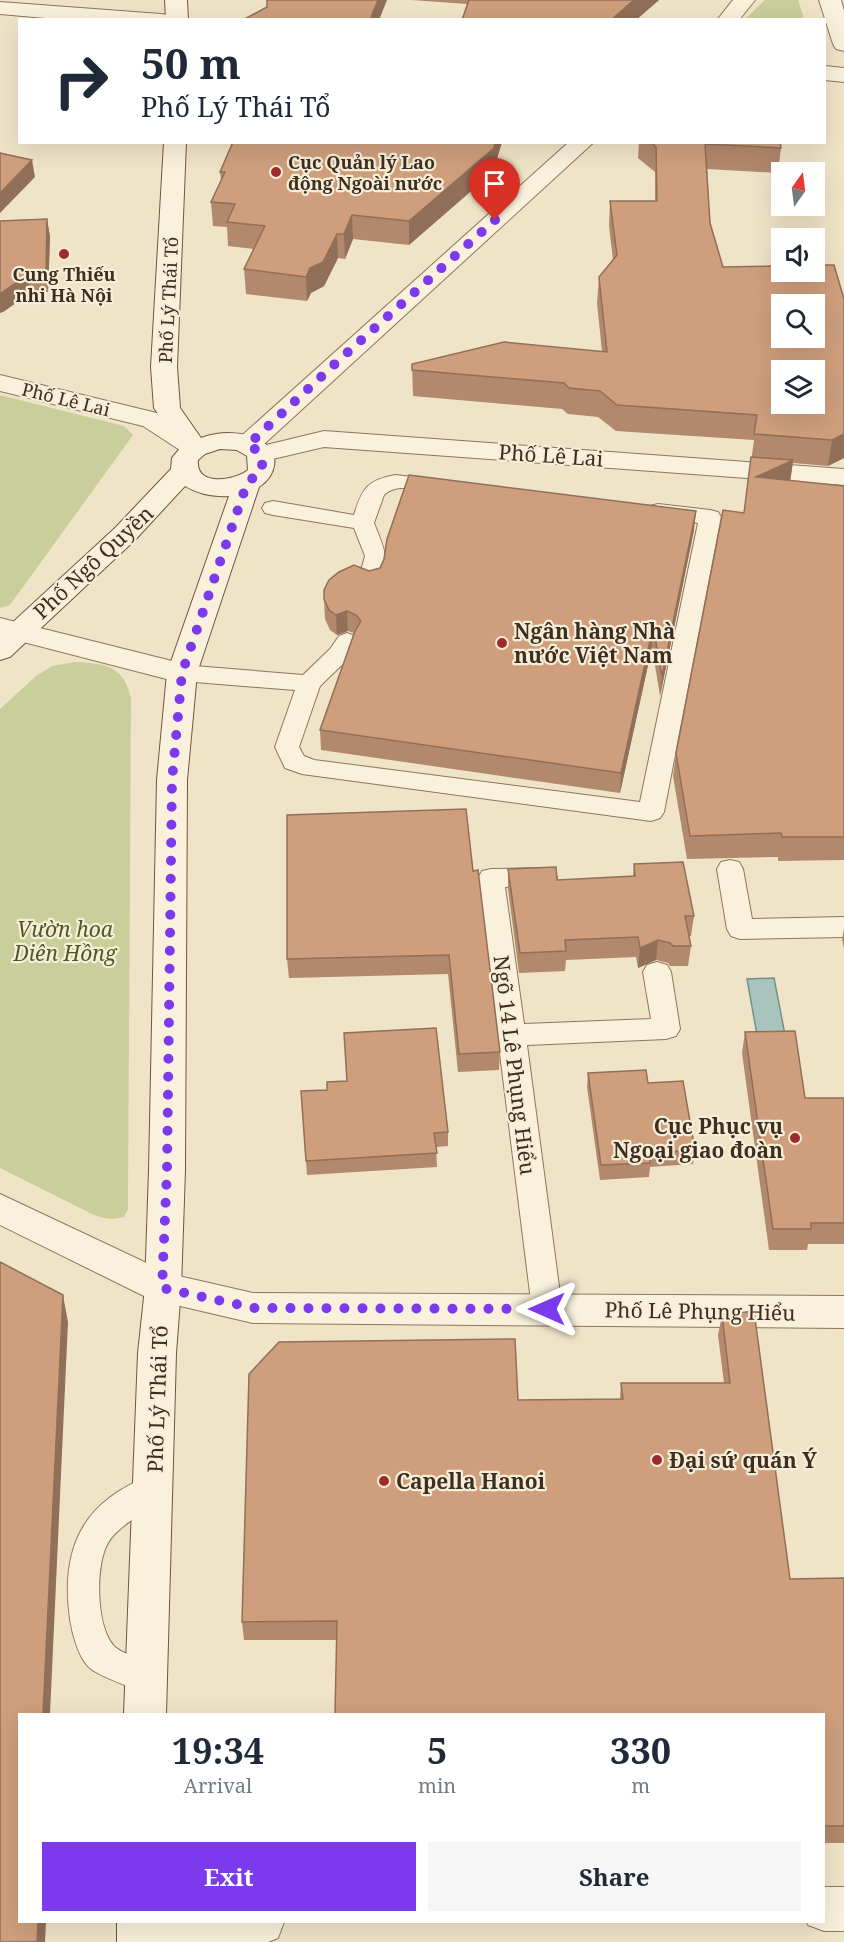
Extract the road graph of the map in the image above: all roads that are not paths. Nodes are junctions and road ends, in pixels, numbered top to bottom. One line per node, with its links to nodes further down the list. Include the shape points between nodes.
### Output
1 (176, 0): 6 (street)
2 (744, 0): 7 (street)
3 (830, 0): 8 (street)
4 (0, 8): 5 (street)
5 (133, 18)
6 (177, 18)
7 (729, 18)
8 (842, 32)
9 (826, 74): 10 (street)
10 (844, 75)
11 (176, 144): 15 (street, Phố Lý Thái Tổ, via 166,408)
12 (581, 144): 14 (street, via 338,361)
13 (0, 382): 15 (street, Phố Lê Lai, via 152,420)
14 (254, 450): 15 (street, via 230,441 217,441); 16 (street, Phố Lê Lai, via 324,439); 17 (street, via 263,461 262,470)
15 (189, 459): 17 (street, via 189,478 209,487); 23 (street, Phố Ngô Quyền, via 125,534)
16 (844, 477)
17 (247, 483): 25 (street, Phố Lý Thái Tổ)
18 (459, 488): 21 (lane, via 404,481 386,483 375,490)
19 (630, 507): 26 (lane, via 710,517 651,812 311,768 294,762 287,747)
20 (273, 508): 21 (lane)
21 (363, 523): 22 (lane, via 376,556)
22 (370, 582)
23 (6, 636): 25 (street)
24 (347, 641): 26 (lane)
25 (182, 673): 26 (lane); 33 (street, Phố Lý Thái Tổ, via 172,780)
26 (309, 683)
27 (730, 869): 29 (lane, via 740,929)
28 (548, 877): 31 (lane, Ngõ 14 Lê Phụng Hiểu, via 491,878)
29 (844, 927)
30 (657, 972): 31 (lane, via 666,1029)
31 (510, 1035): 34 (lane, Ngõ 14 Lê Phụng Hiểu)
32 (0, 1208): 33 (street, Phố Lê Phụng Hiểu)
33 (162, 1288): 34 (street, Phố Lê Phụng Hiểu, via 254,1308); 36 (street, Phố Lý Thái Tổ)
34 (547, 1309): 35 (street, Phố Lê Phụng Hiểu)
35 (844, 1312)
36 (153, 1489): 37 (street, Phố Lý Thái Tổ); 37 (lane, via 132,1501 95,1533 84,1566 83,1584 88,1636 102,1658)
37 (146, 1677): 38 (street, Phố Lý Thái Tổ)
38 (145, 1713)
39 (844, 1908): 40 (street)
40 (825, 1909)
41 (139, 1923): 42 (street)
42 (139, 1942)

